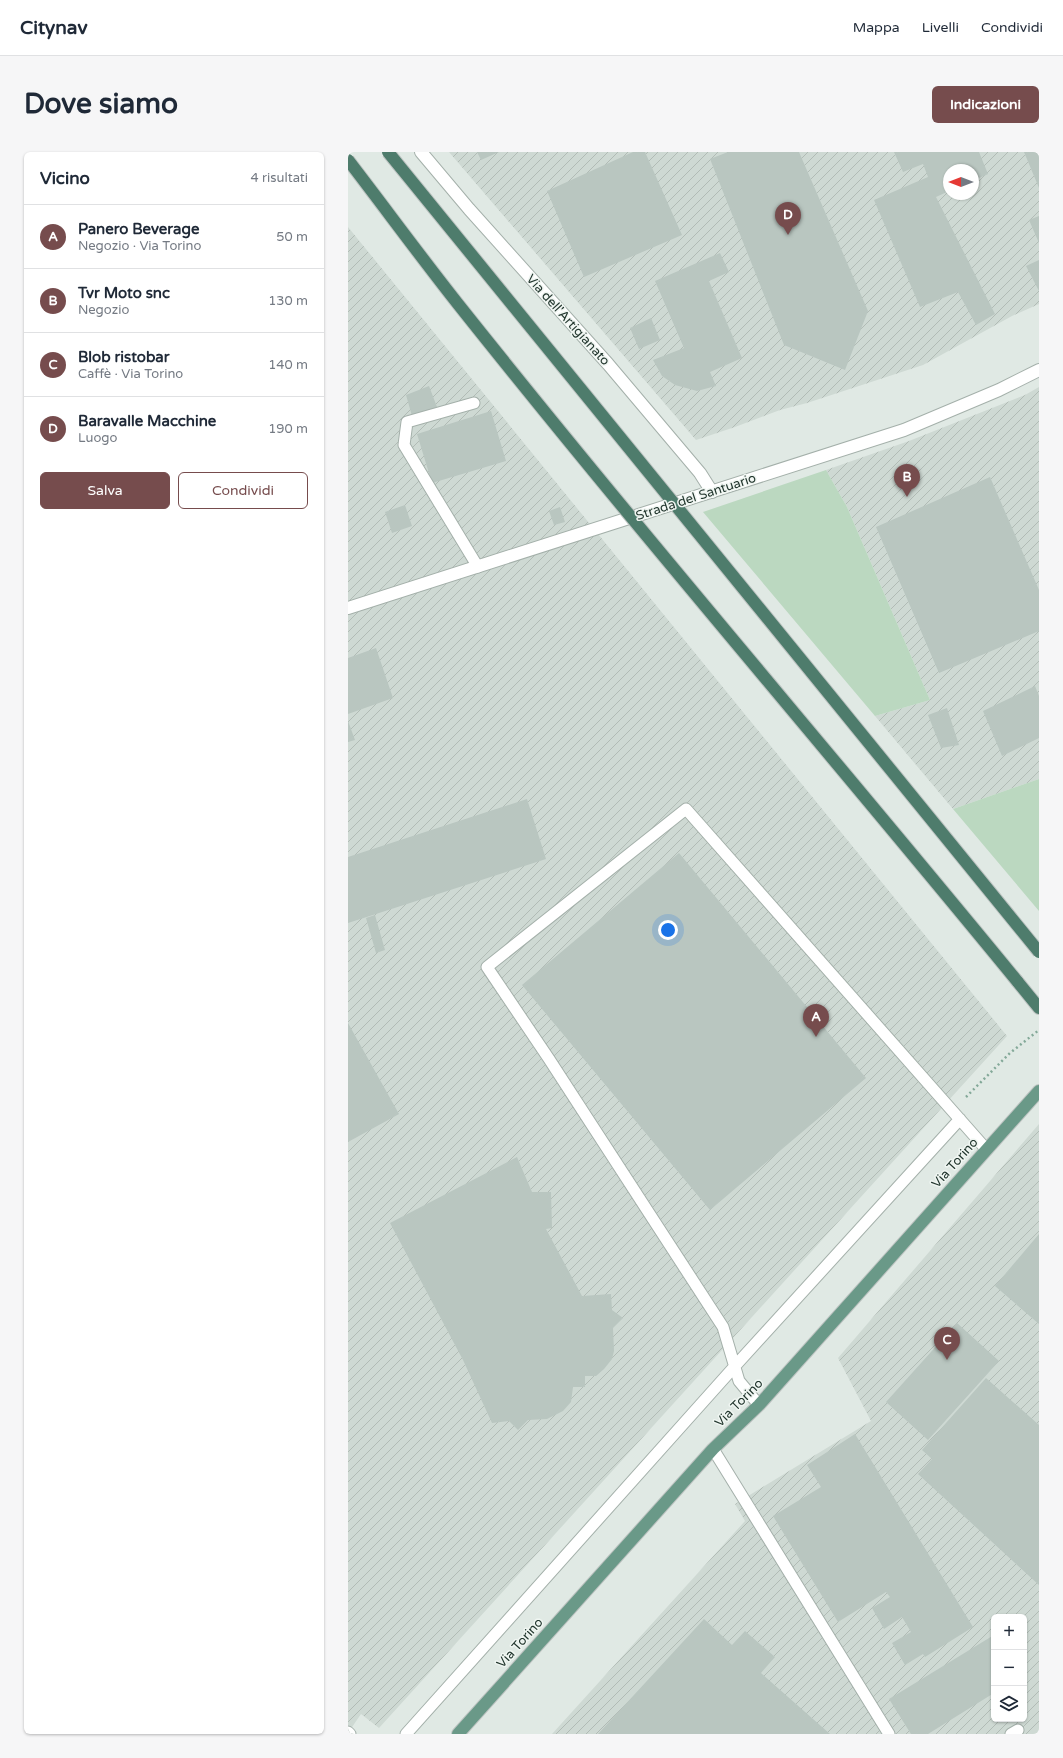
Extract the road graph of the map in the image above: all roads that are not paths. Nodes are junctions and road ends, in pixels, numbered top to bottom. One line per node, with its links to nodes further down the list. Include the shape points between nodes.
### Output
1 (388, 152): 9 (highway, bridge)
2 (421, 152): 6 (street, Via dell'Artigianato, via 469,210 608,364 700,473)
3 (348, 160): 10 (highway, bridge, via 458,303)
4 (1039, 370): 6 (street, Strada del Santuario, via 999,390 904,430)
5 (474, 403): 7 (lane, via 407,422 404,445)
6 (712, 492): 7 (street, Strada del Santuario)
7 (478, 567): 8 (street, Strada del Santuario)
8 (348, 608)
9 (1039, 952)
10 (1039, 1008)
11 (1039, 1091): 13 (main road, Via Torino)
12 (960, 1119): 13 (lane); 14 (lane); 14 (lane, via 686,809 488,967 723,1328)
13 (986, 1149): 15 (main road, Via Torino)
14 (734, 1366): 15 (lane, via 739,1381); 17 (lane)
15 (759, 1405): 16 (main road, Via Torino)
16 (713, 1449): 18 (main road, Via Torino); 19 (lane)
17 (406, 1734)
18 (458, 1734)
19 (889, 1734)

